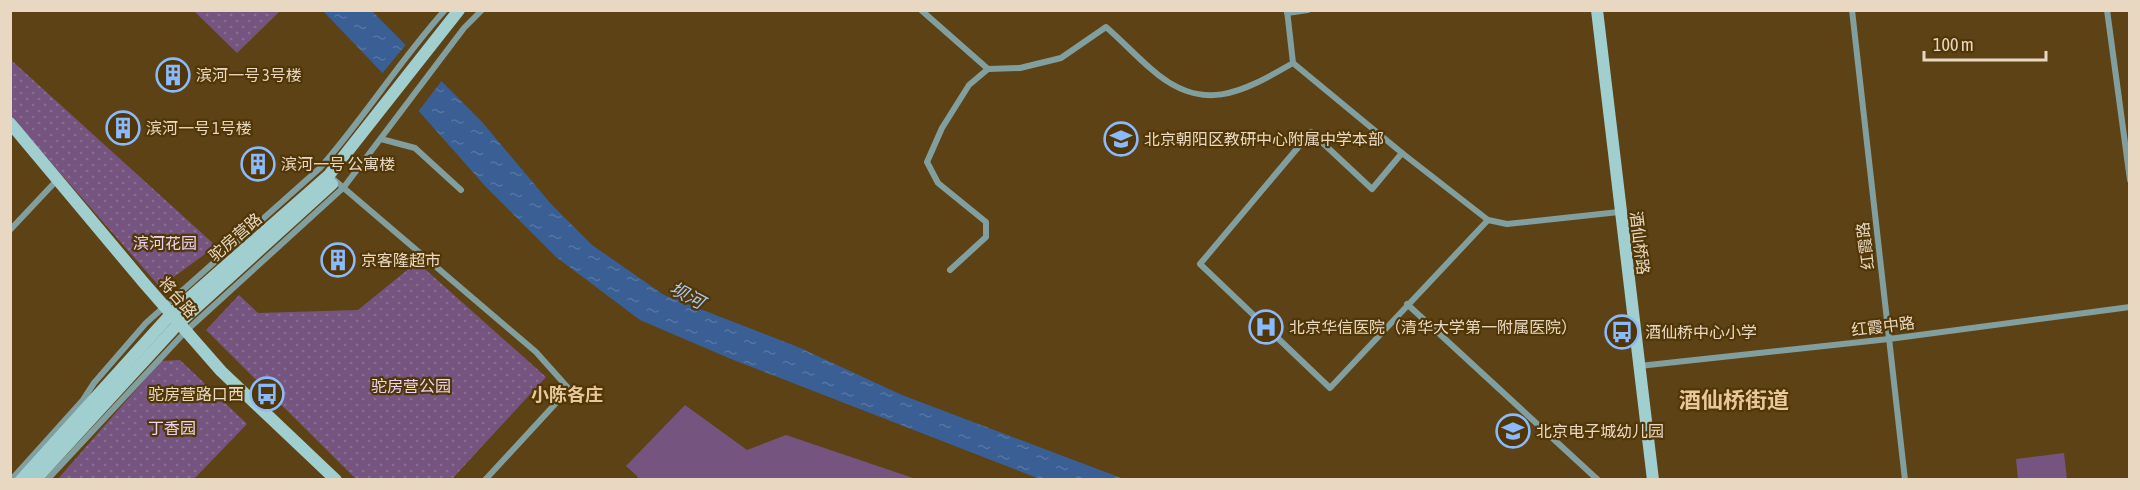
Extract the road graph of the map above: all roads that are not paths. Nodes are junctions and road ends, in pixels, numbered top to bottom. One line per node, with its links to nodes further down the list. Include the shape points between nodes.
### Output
1 (445, 10): 14 (street, via 416,44)
2 (459, 10): 11 (main road, 驼房营路)
3 (468, 10): 11 (main road, 驼房营路)
4 (482, 10): 11 (street)
5 (921, 10): 13 (street)
6 (1308, 10): 10 (street)
7 (1597, 10): 22 (main road, 酒仙桥路)
8 (1852, 10): 29 (street, 红霞路)
9 (2107, 10): 20 (street)
10 (1287, 12): 12 (street)
11 (430, 58): 14 (main road, 驼房营路)
12 (1293, 63): 13 (street, via 1250,88 1215,98 1185,92 1152,70 1106,27 1061,58 1020,68); 17 (street)
13 (988, 69): 25 (street, via 969,85 942,128 927,162 938,183 986,222 986,237)
14 (390, 102): 16 (street); 18 (main road, 驼房营路); 18 (street, via 345,140)
15 (10, 123): 19 (main road, 将台路)
16 (381, 139): 18 (street); 21 (street, via 415,148)
17 (1402, 153): 23 (street); 26 (street, via 1372,189 1311,132 1200,264 1330,388)
18 (332, 178): 28 (main road, 驼房营路); 28 (street); 36 (street, via 536,352 569,389)
19 (58, 180): 24 (street); 28 (main road, 将台路)
20 (2130, 180)
21 (461, 190)
22 (1619, 212): 23 (street, via 1506,224); 30 (main road, 酒仙桥路)
23 (1488, 219): 26 (street)
24 (10, 230)
25 (950, 270)
26 (1407, 304): 37 (street)
27 (2130, 307): 29 (street, 红霞中路)
28 (175, 319): 31 (street, via 115,357 83,400); 32 (main road, 驼房营路); 33 (main road, 驼房营路); 34 (street); 35 (main road, 将台路, via 248,397)
29 (1889, 339): 30 (street, 红霞中路); 39 (street, 红霞路)
30 (1638, 366): 38 (main road, 酒仙桥路)
31 (11, 480)
32 (21, 480)
33 (35, 480)
34 (47, 480)
35 (336, 480)
36 (485, 480)
37 (1598, 480)
38 (1653, 480)
39 (1905, 480)

